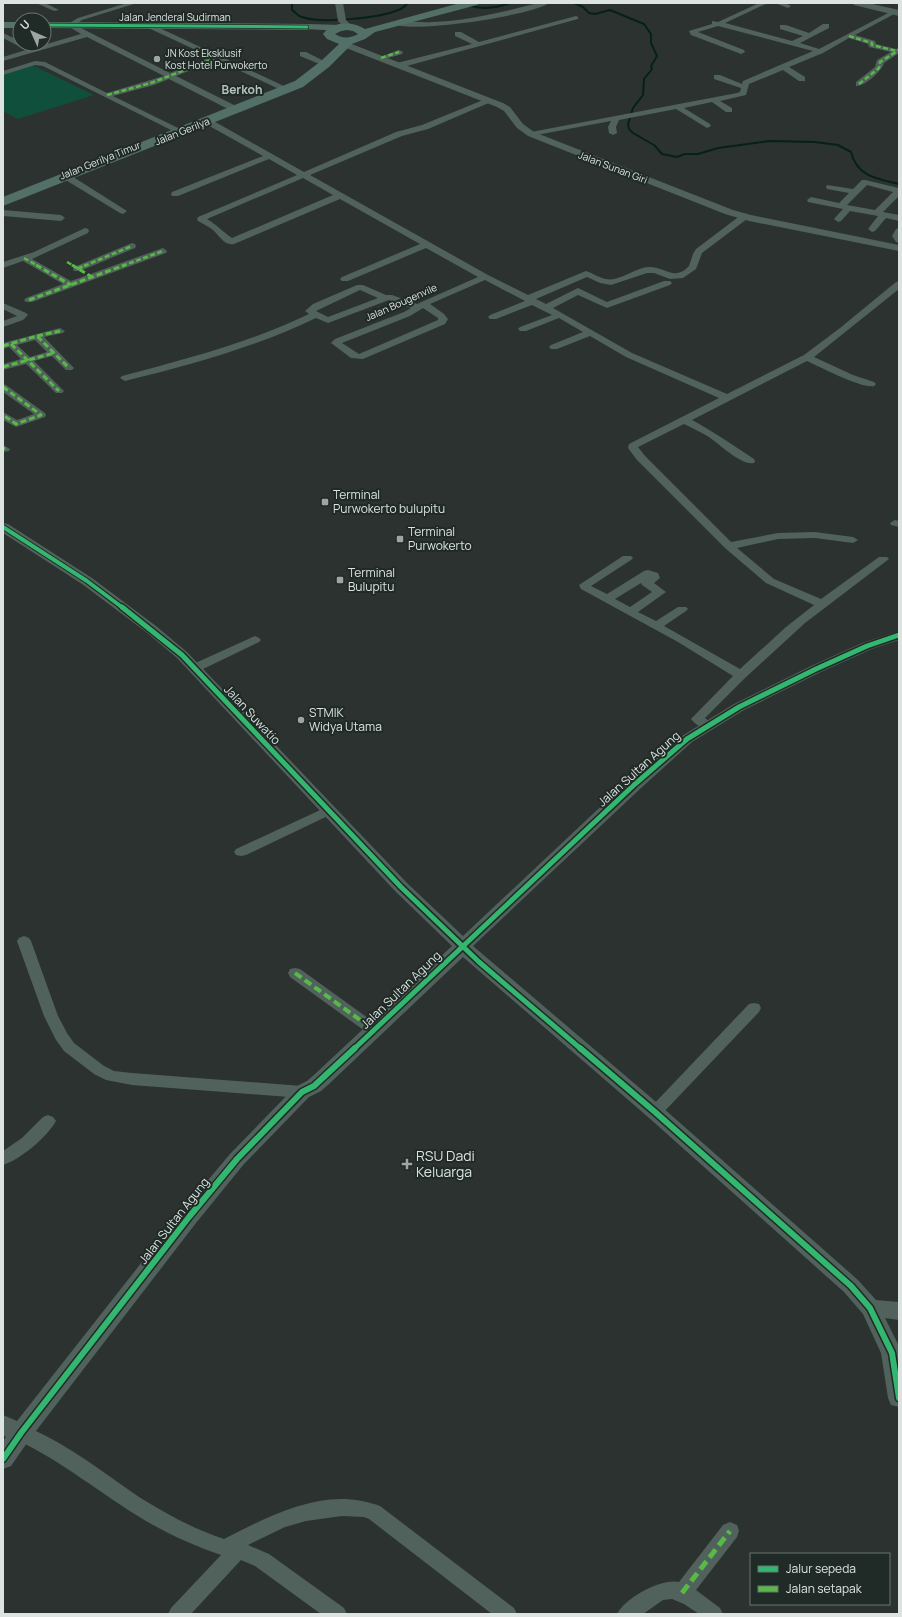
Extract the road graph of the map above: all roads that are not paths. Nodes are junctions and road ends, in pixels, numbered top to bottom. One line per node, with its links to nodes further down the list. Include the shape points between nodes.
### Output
1 (39, 3): 13 (street)
2 (134, 3): 20 (street, via 80,19)
3 (339, 3): 25 (street)
4 (473, 3): 10 (highway)
5 (546, 3): 17 (street, via 457,22 414,25)
6 (765, 3): 18 (street)
7 (778, 3): 11 (street)
8 (857, 3): 9 (street)
9 (868, 4): 14 (street)
10 (458, 5): 12 (highway)
11 (788, 6)
12 (446, 9): 17 (highway); 25 (highway)
13 (56, 10)
14 (896, 12): 31 (street)
15 (576, 18): 34 (street)
16 (704, 20): 18 (street)
17 (396, 23): 25 (highway, via 372,30)
18 (718, 24): 35 (street); 40 (street, via 693,32)
19 (52, 25): 20 (main road, Jalan Jenderal Sudirman)
20 (70, 25): 21 (main road, Jalan Jenderal Sudirman); 26 (street)
21 (148, 26): 23 (main road, Jalan Jenderal Sudirman); 42 (street)
22 (826, 26): 29 (street)
23 (307, 27): 25 (main road); 30 (main road)
24 (783, 27): 29 (street)
25 (349, 30): 30 (highway); 43 (street, Jalan Sunan Giri); 56 (highway, Jalan Gerilya, via 309,78)
26 (88, 34): 33 (street); 49 (street)
27 (458, 34): 34 (street)
28 (3, 35): 32 (street)
29 (810, 35): 35 (street)
30 (330, 36): 45 (highway, Jalan Gerilya Timur, via 333,46)
31 (849, 36): 36 (street); 37 (street)
32 (12, 40)
33 (52, 44)
34 (478, 44): 46 (street)
35 (793, 44): 36 (street)
36 (820, 51): 47 (street)
37 (898, 51): 52 (street, via 880,62 876,72)
38 (26, 52): 44 (street)
39 (398, 52): 43 (street)
40 (741, 52)
41 (303, 54): 45 (street)
42 (216, 58): 49 (street); 54 (street)
43 (381, 58): 46 (street, Jalan Sunan Giri)
44 (3, 59)
45 (320, 61): 54 (highway, Jalan Gerilya Timur)
46 (400, 65): 57 (street, Jalan Sunan Giri)
47 (784, 66): 51 (street); 53 (street, via 746,83)
48 (3, 73): 55 (street, via 42,63)
49 (170, 76): 55 (street); 60 (street)
50 (717, 77): 53 (street)
51 (802, 79)
52 (859, 84)
53 (744, 87): 58 (street, via 743,93 739,95)
54 (284, 88): 56 (highway, Jalan Gerilya Timur)
55 (107, 95): 65 (street)
56 (263, 98): 60 (highway, Jalan Gerilya Timur); 63 (highway, Jalan Gerilya)
57 (488, 100): 67 (street, Jalan Sunan Giri, via 504,107 520,126); 69 (street)
58 (713, 100): 59 (street); 61 (street)
59 (678, 107): 62 (street, via 639,116); 64 (street)
60 (233, 108): 65 (highway, Jalan Gerilya Timur)
61 (729, 110)
62 (620, 117): 66 (street, via 612,126); 67 (street)
63 (206, 121): 68 (street); 70 (highway, Jalan Gerilya)
64 (707, 126)
65 (175, 130): 76 (highway, Jalan Gerilya Timur)
66 (614, 133)
67 (531, 134): 83 (street, Jalan Sunan Giri)
68 (269, 156): 69 (street); 74 (street)
69 (303, 175): 75 (street); 75 (street, via 201,219 231,242)
70 (67, 177): 77 (highway, Jalan Gerilya); 80 (street)
71 (830, 187): 73 (street)
72 (899, 191): 73 (street, via 865,182); 82 (street)
73 (854, 192): 78 (street)
74 (174, 194)
75 (339, 196): 91 (street)
76 (3, 199)
77 (3, 202)
78 (846, 206): 79 (street, via 814,200); 82 (street); 86 (street)
79 (807, 209)
80 (123, 211)
81 (3, 213): 84 (street)
82 (881, 214): 85 (street); 87 (street)
83 (744, 217): 93 (street, Jalan Sunan Giri); 109 (street, via 699,251 696,255 696,264 680,276 668,276 647,270 606,282 586,274)
84 (61, 218)
85 (899, 218)
86 (838, 219)
87 (872, 229)
88 (85, 231): 95 (street)
89 (899, 232): 90 (street, via 896,236)
90 (899, 240)
91 (427, 244): 100 (street); 101 (street)
92 (132, 246): 98 (street)
93 (899, 248)
94 (163, 251): 99 (street)
95 (24, 258): 97 (street); 105 (street)
96 (67, 262): 98 (street)
97 (3, 265)
98 (77, 269): 99 (street)
99 (92, 277): 105 (street)
100 (486, 277): 109 (street); 110 (street, Jalan Bougenvile)
101 (345, 279)
102 (596, 283): 106 (street)
103 (668, 283): 106 (street, via 599,307)
104 (899, 284): 124 (street)
105 (71, 285): 108 (street)
106 (575, 293): 112 (street)
107 (385, 298): 110 (street, via 392,297); 113 (street, via 328,320); 113 (street, via 360,288 316,306 310,311)
108 (29, 300)
109 (530, 300): 112 (street); 115 (street)
110 (421, 305): 110 (street, Jalan Bougenvile, via 441,316 442,322 365,356 354,356 337,345 336,342 407,314)
111 (3, 306): 116 (street, via 23,315)
112 (545, 308): 114 (street)
113 (315, 315): 128 (street, via 287,329 248,343)
114 (560, 315): 117 (street); 119 (street)
115 (494, 317)
116 (3, 324)
117 (523, 329)
118 (60, 330): 120 (street)
119 (589, 333): 122 (street); 132 (street, via 629,355)
120 (36, 336): 121 (street); 123 (street)
121 (7, 345): 125 (street)
122 (554, 347)
123 (54, 352): 125 (street); 127 (street)
124 (807, 357): 129 (street); 132 (street)
125 (26, 360): 126 (street); 131 (street)
126 (3, 367)
127 (69, 368)
128 (125, 378)
129 (870, 384)
130 (3, 387): 133 (street, via 41,415 16,424)
131 (59, 391)
132 (728, 398): 134 (street)
133 (3, 415)
134 (685, 420): 135 (street); 138 (street, via 637,443 633,448)
135 (750, 461)
136 (3, 526): 148 (street, Jalan Suwatio, via 87,581 151,628)
137 (852, 540): 138 (street, via 778,536)
138 (729, 546): 142 (street, via 770,581)
139 (626, 558): 141 (street, via 585,585)
140 (883, 559): 142 (street)
141 (607, 599): 144 (street); 144 (street, via 648,573 654,575 654,578 646,583 660,592)
142 (822, 604): 149 (street)
143 (682, 609): 145 (street)
144 (630, 612): 145 (street)
145 (656, 626): 149 (street)
146 (899, 635): 150 (street, Jalan Sultan Agung, via 816,669)
147 (255, 640): 148 (street)
148 (195, 668): 151 (street, Jalan Suwatio)
149 (741, 675): 150 (street, via 697,719)
150 (708, 725): 154 (street, Jalan Sultan Agung, via 687,739 651,770)
151 (329, 810): 152 (street); 154 (street, Jalan Suwatio, via 400,887)
152 (241, 852)
153 (24, 942): 158 (street, via 55,1026 70,1047 111,1076)
154 (462, 946): 157 (street, Jalan Sultan Agung); 159 (street, Jalan Suwatio)
155 (295, 973): 157 (street)
156 (754, 1008): 159 (street)
157 (374, 1030): 158 (street, Jalan Sultan Agung, via 314,1086)
158 (302, 1092): 166 (street, Jalan Sultan Agung, via 237,1159)
159 (655, 1112): 162 (street, Jalan Suwatio, via 851,1286)
160 (48, 1121): 161 (street, via 22,1147)
161 (3, 1159)
162 (870, 1308): 163 (street); 164 (street, Jalan Suwatio)
163 (899, 1311)
164 (896, 1353): 165 (street, Jalan Suwatio)
165 (899, 1398)
166 (12, 1429): 167 (street, Jalan Sultan Agung); 169 (street, via 45,1443 170,1525 201,1540)
167 (3, 1459)
168 (730, 1531): 170 (street)
169 (232, 1549): 171 (street); 172 (street, via 262,1560); 173 (street, via 285,1518 312,1512 363,1507 374,1512)
170 (682, 1593): 174 (street, via 668,1589); 175 (street, via 701,1603)
171 (178, 1614)
172 (336, 1614)
173 (507, 1614)
174 (627, 1614)
175 (713, 1614)

